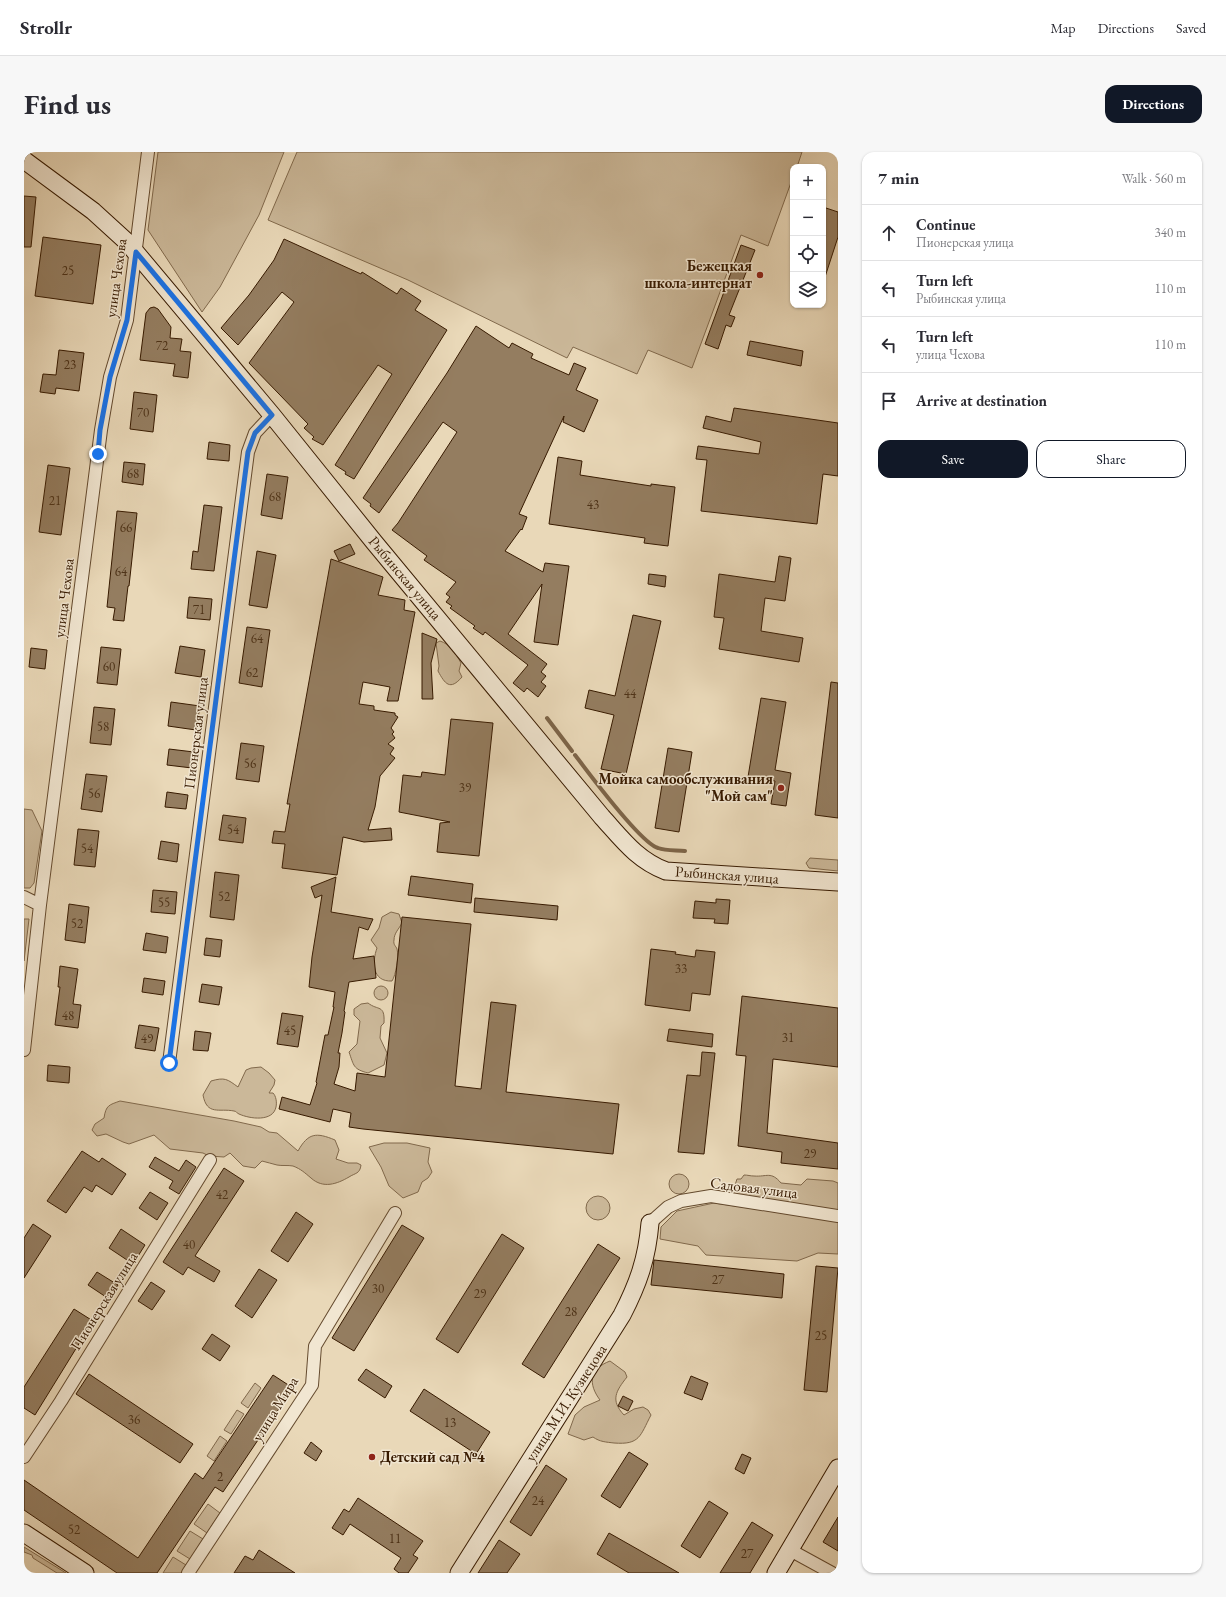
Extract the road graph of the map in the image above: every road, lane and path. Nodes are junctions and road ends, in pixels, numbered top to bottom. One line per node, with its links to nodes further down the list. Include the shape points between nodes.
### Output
1 (148, 152): 3 (street, улица Чехова)
2 (24, 160): 3 (main road, Рыбинская улица, via 93,211)
3 (136, 252): 4 (main road, Рыбинская улица); 7 (street, улица Чехова, via 127,320 110,377 100,430)
4 (272, 415): 5 (main road, Рыбинская улица, via 374,542 639,857 666,871); 9 (street, Пионерская улица, via 255,433 248,452)
5 (838, 882)
6 (24, 897): 7 (street)
7 (40, 905): 8 (street, улица Чехова)
8 (24, 1050)
9 (169, 1063)
10 (210, 1160): 14 (street, Пионерская улица)
11 (395, 1213): 19 (street, улица Мира, via 316,1346 312,1384)
12 (838, 1216): 13 (street, Садовая улица, via 711,1196 681,1201 668,1207)
13 (650, 1223): 20 (main road, улица М.И. Кузнецова, via 642,1271 622,1315)
14 (24, 1457)
15 (838, 1468): 17 (main road)
16 (24, 1533): 18 (main road)
17 (790, 1550): 21 (main road); 22 (street)
18 (85, 1573)
19 (188, 1573)
20 (459, 1573)
21 (776, 1573)
22 (832, 1573)

